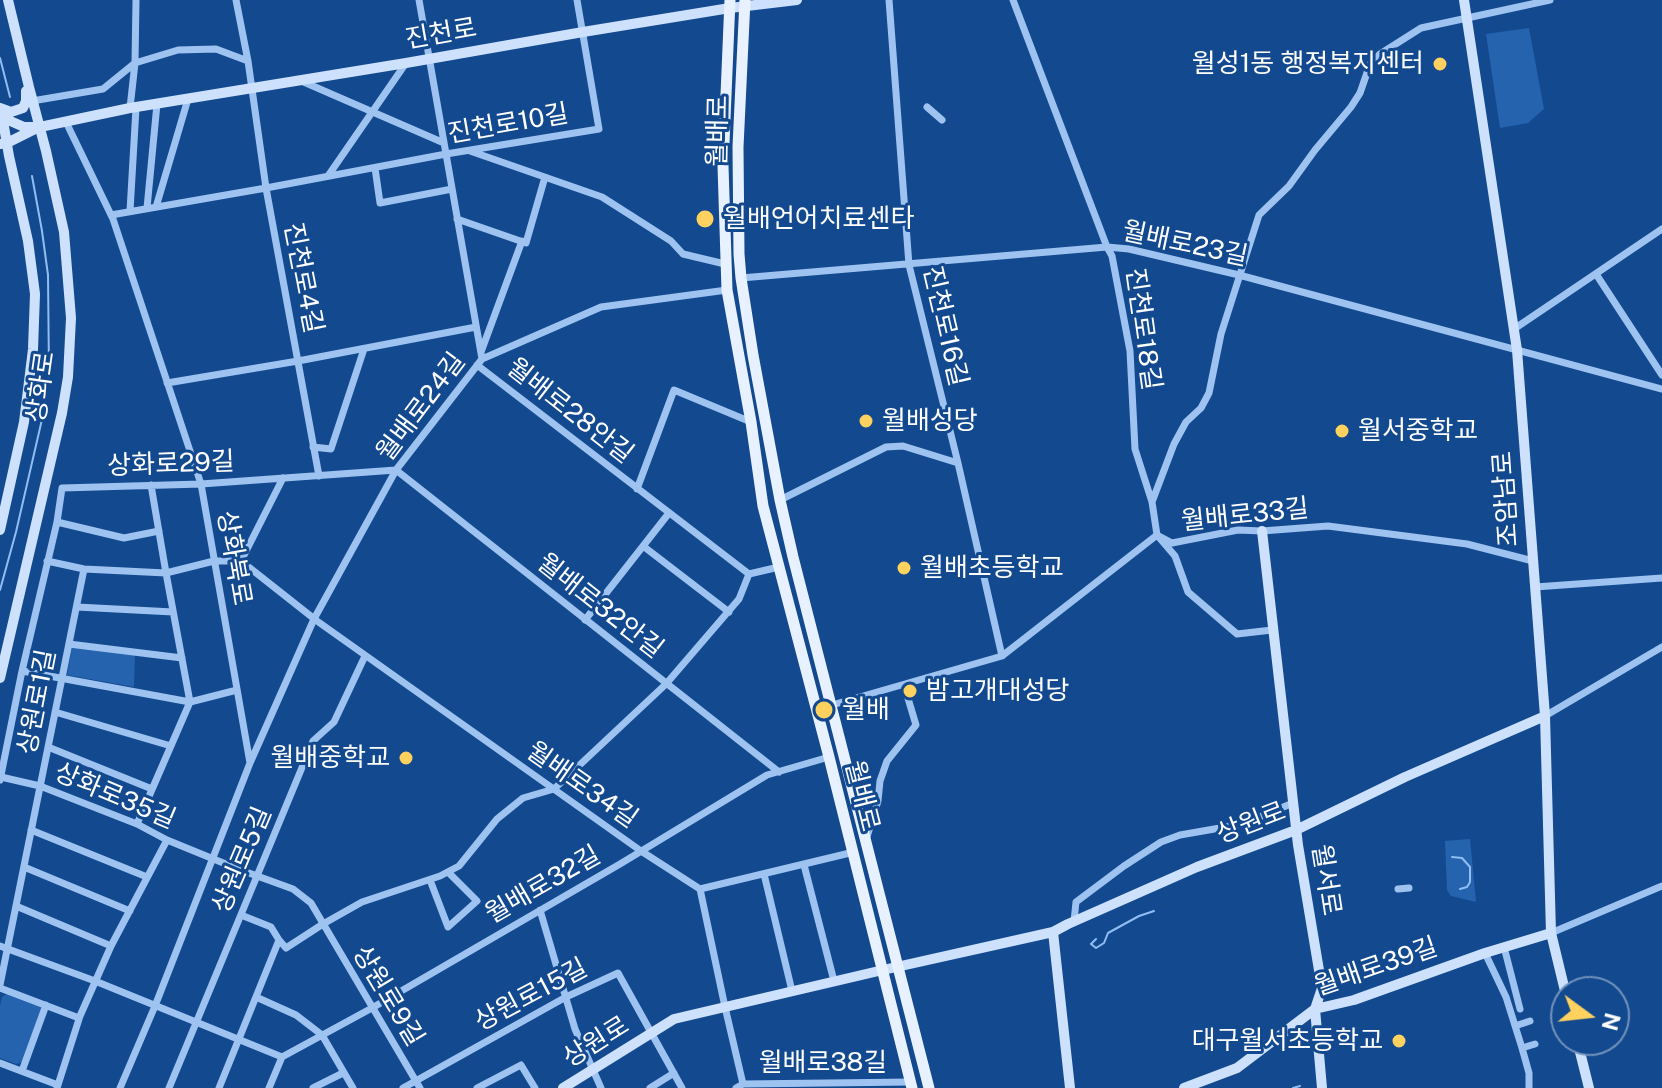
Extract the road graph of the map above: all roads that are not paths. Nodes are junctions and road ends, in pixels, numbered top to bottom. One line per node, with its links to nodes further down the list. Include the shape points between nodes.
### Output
1 (8, 0): 19 (main road, 상화로)
2 (136, 0): 17 (street)
3 (236, 0): 16 (street, 진천로4길)
4 (419, 0): 15 (street)
5 (577, 0): 14 (street)
6 (797, 0): 11 (main road, 진천로)
7 (889, 0): 51 (street, 진천로16길)
8 (1013, 0): 49 (street, 진천로18길)
9 (1464, 0): 13 (main road, 조암남로)
10 (1550, 0): 13 (street)
11 (745, 3): 12 (main road, 진천로); 54 (main road, 월배로, via 738,147)
12 (730, 4): 14 (main road, 진천로); 50 (main road, 월배로)
13 (1467, 17): 53 (street, via 1421,28 1370,64 1351,107 1289,186 1259,215); 57 (main road, 조암남로)
14 (583, 32): 15 (main road, 진천로); 36 (street, 진천로10길, via 599,129)
15 (428, 58): 18 (main road, 진천로); 34 (street)
16 (248, 61): 17 (street, via 216,49 178,50); 21 (street, 진천로4길)
17 (135, 63): 23 (street, via 103,89); 27 (street)
18 (406, 63): 20 (main road, 진천로); 28 (street)
19 (26, 75): 23 (main road, 상화로); 26 (main road, via 23,108)
20 (298, 80): 21 (main road, 진천로); 28 (street)
21 (252, 88): 22 (main road, 진천로); 41 (street, 진천로4길)
22 (188, 99): 24 (main road, 진천로); 43 (street)
23 (32, 101): 32 (main road, 상화로)
24 (157, 104): 27 (main road, 진천로); 43 (street)
25 (927, 107): 29 (street)
26 (0, 108): 31 (main road, via 8,120); 33 (main road, 상화로)
27 (133, 108): 30 (main road, 진천로); 44 (street)
28 (373, 111): 34 (street); 39 (street)
29 (942, 120)
30 (66, 122): 32 (main road, 진천로); 45 (street, 상화북로)
31 (24, 127): 32 (main road); 33 (main road)
32 (40, 127): 35 (main road); 99 (main road, 상화로, via 64,232 71,318 68,377)
33 (3, 131): 35 (main road, 상화로)
34 (444, 143): 37 (street)
35 (4, 144): 78 (main road, 상화로, via 35,294 24,422)
36 (468, 151): 37 (street, 진천로10길); 40 (street)
37 (446, 154): 38 (street, 진천로10길); 42 (street)
38 (375, 168): 39 (street, 진천로10길); 42 (street, via 380,203)
39 (328, 176): 41 (street, 진천로10길)
40 (545, 177): 48 (street); 50 (street, via 602,197 683,254)
41 (266, 188): 43 (street, 진천로10길); 61 (street, 진천로4길)
42 (452, 189): 46 (street)
43 (151, 208): 44 (street, 진천로10길)
44 (130, 211): 45 (street, 진천로10길)
45 (111, 215): 63 (street, 상화북로)
46 (457, 219): 48 (street); 56 (street)
47 (1662, 229): 52 (street)
48 (524, 242): 60 (street)
49 (1107, 247): 51 (street, 월배로23길); 53 (street, 월배로23길); 75 (street, 진천로18길, via 1130,351 1135,449)
50 (725, 264): 55 (main road, 월배로)
51 (909, 265): 54 (street, 월배로23길); 67 (street, 진천로16길)
52 (1596, 274): 57 (street); 62 (street)
53 (1239, 275): 59 (street, 월배로23길); 75 (street, via 1209,393 1174,444)
54 (741, 278): 74 (main road, 월배로)
55 (727, 290): 60 (street, 월배로24길, via 601,307); 65 (main road, 월배로)
56 (476, 327): 58 (street); 60 (street)
57 (1514, 329): 59 (main road, 조암남로)
58 (364, 349): 61 (street); 66 (street, via 331,449)
59 (1517, 350): 64 (street, 월배로23길); 86 (main road, 조암남로)
60 (480, 358): 68 (street, 월배로24길); 73 (street, 월배로28안길)
61 (298, 361): 63 (street); 66 (street, 진천로4길)
62 (1662, 375)
63 (167, 383): 71 (street, 상화북로)
64 (1662, 389)
65 (751, 422): 73 (street, 월배로28안길, via 674,390); 87 (main road, 월배로, via 763,506)
66 (313, 447): 69 (street, 진천로4길)
67 (958, 463): 74 (street, via 903,446 886,447); 104 (street, 진천로16길)
68 (396, 470): 69 (street, 상화로29길); 96 (street, 월배로24길); 97 (street, 월배로32안길)
69 (319, 476): 70 (street, 상화로29길)
70 (283, 478): 71 (street, 상화로29길); 85 (street)
71 (201, 484): 72 (street, 상화로29길); 84 (street, 상화북로)
72 (151, 485): 77 (street, 상화로29길, via 62,488); 79 (street)
73 (637, 489): 76 (street, 월배로28안길)
74 (780, 500): 113 (main road, 월배로)
75 (1152, 502): 81 (street, 진천로18길)
76 (669, 513): 82 (street); 90 (street, 월배로28안길)
77 (57, 522): 79 (street, via 124,538); 83 (street)
78 (0, 530)
79 (159, 531): 89 (street)
80 (1262, 531): 81 (street, 월배로33길, via 1238,530 1172,543); 86 (street, 월배로33길, via 1328,526 1467,544); 98 (main road, 월서로)
81 (1157, 535): 98 (street, via 1175,556 1188,592 1237,634); 104 (street, 월배로33길)
82 (643, 546): 95 (street); 97 (street)
83 (47, 561): 88 (street); 106 (street)
84 (214, 561): 85 (street); 89 (street); 111 (street, 상화북로)
85 (241, 561): 96 (street)
86 (1533, 561): 92 (main road, 조암남로)
87 (779, 567): 90 (street); 118 (main road, 월배로)
88 (84, 569): 89 (street); 93 (street, 상원로1길)
89 (166, 573): 94 (street)
90 (749, 574): 95 (street)
91 (1662, 578): 92 (street)
92 (1535, 587): 115 (main road, 조암남로)
93 (77, 607): 94 (street); 101 (street, 상원로1길)
94 (173, 612): 105 (street)
95 (729, 612): 109 (street)
96 (314, 619): 103 (street, 월배로34길); 119 (street, 월배로24길)
97 (585, 620): 109 (street, 월배로32안길)
98 (1272, 630): 125 (main road, 월서로)
99 (10, 632): 100 (main road); 107 (main road, 상화로)
100 (0, 638)
101 (69, 644): 105 (street); 108 (street, 상원로1길)
102 (1662, 647): 115 (street, 상원로)
103 (365, 656): 124 (street, 월배로34길); 138 (street, 상원로5길, via 334,722 313,741)
104 (1002, 656): 110 (street)
105 (182, 658): 112 (street)
106 (22, 671): 108 (street); 121 (street)
107 (0, 678)
108 (62, 678): 112 (street); 114 (street, 상원로1길)
109 (666, 684): 120 (street, 월배로32안길); 124 (street)
110 (904, 685): 113 (street); 130 (street, via 916,725 887,761)
111 (237, 690): 112 (street); 119 (street, 상화북로)
112 (190, 702): 116 (street)
113 (832, 705): 130 (main road, 월배로)
114 (55, 712): 116 (street); 117 (street, 상원로1길)
115 (1545, 716): 128 (main road, 상원로); 152 (main road, 조암남로)
116 (171, 746): 123 (street)
117 (48, 747): 122 (street, 상원로1길); 123 (street)
118 (829, 757): 120 (street, 월배로32길); 132 (main road, 월배로)
119 (250, 763): 133 (street)
120 (779, 772): 131 (street, 월배로32길)
121 (0, 779): 122 (street, 상화로35길)
122 (40, 786): 126 (street, 상화로35길); 127 (street, 상원로1길)
123 (152, 789): 126 (street)
124 (554, 789): 131 (street, 월배로34길); 136 (street, via 523,798)
125 (1293, 803): 128 (main road, 월서로); 149 (street, via 1243,824 1161,842 1076,902)
126 (137, 824): 129 (street, 상화로35길)
127 (31, 830): 135 (street, 상원로1길); 139 (street)
128 (1296, 830): 149 (main road, 상원로); 171 (main road, 월서로, via 1322,988)
129 (167, 840): 133 (street, 상화로35길); 139 (street)
130 (866, 842): 158 (main road, 월배로)
131 (641, 851): 143 (street, 월배로34길); 146 (street, 월배로32길)
132 (854, 852): 134 (street); 159 (main road, 월배로)
133 (213, 858): 138 (street, 상원로9길); 168 (street)
134 (804, 865): 137 (street); 162 (street)
135 (24, 867): 145 (street, 상원로1길); 147 (street)
136 (448, 872): 140 (street); 140 (street, via 477,901 448,927)
137 (764, 874): 143 (street); 164 (street)
138 (256, 876): 148 (street, 상원로5길); 150 (street, 상원로9길, via 293,889 311,903)
139 (147, 877): 147 (street)
140 (430, 880): 150 (street, via 362,902)
141 (1662, 886): 152 (street)
142 (1409, 888): 144 (street)
143 (700, 889): 169 (street)
144 (1398, 889)
145 (16, 906): 154 (street); 155 (street, 상원로1길)
146 (540, 910): 166 (street); 170 (street, 월배로32길)
147 (130, 911): 154 (street)
148 (241, 915): 153 (street, via 271,927); 175 (street, 상원로5길)
149 (1074, 921): 151 (main road, 상원로)
150 (323, 924): 153 (street, via 286,948); 170 (street, 상원로9길)
151 (1053, 932): 158 (main road, 상원로); 207 (main road)
152 (1551, 933): 156 (main road, 월배로39길); 160 (main road, 조암남로)
153 (279, 940): 165 (street)
154 (111, 946): 161 (street)
155 (4, 947): 161 (street); 163 (street, 상원로1길)
156 (1504, 947): 157 (main road, 월배로39길); 172 (street)
157 (1485, 953): 171 (main road, 월배로39길); 176 (street)
158 (897, 967): 159 (main road, 상원로); 206 (main road, 월배로)
159 (883, 970): 162 (main road, 상원로); 190 (main road, 월배로)
160 (1561, 976)
161 (95, 981): 168 (street); 173 (street)
162 (834, 981): 164 (main road, 상원로)
163 (0, 986): 167 (street)
164 (792, 991): 169 (main road, 상원로)
165 (256, 997): 178 (street, via 296,1015); 179 (street)
166 (566, 997): 177 (street, 상원로15길, via 618,973); 185 (street); 189 (street, 상원로15길)
167 (46, 1005): 173 (street); 186 (street)
168 (155, 1006): 175 (street); 193 (street)
169 (725, 1007): 177 (main road, 상원로, via 674,1019); 191 (street)
170 (372, 1008): 178 (street, 월배로32길); 189 (street, 상원로9길)
171 (1315, 1009): 208 (main road, 월배로39길, via 1237,1068); 209 (main road, 월서로)
172 (1520, 1009)
173 (79, 1018): 192 (street)
174 (1530, 1021): 176 (street)
175 (197, 1022): 179 (street); 194 (street, 상원로5길)
176 (1515, 1026): 181 (street)
177 (652, 1033): 185 (main road, 상원로); 188 (street, 상원로)
178 (322, 1035): 183 (street, 월배로32길); 187 (street)
179 (240, 1040): 183 (street); 195 (street)
180 (1535, 1044): 181 (street)
181 (1522, 1048): 210 (street)
182 (1581, 1056): 211 (main road)
183 (282, 1057): 196 (street)
184 (0, 1063): 186 (street)
185 (592, 1070): 202 (main road, 상원로); 203 (street)
186 (22, 1071): 192 (street)
187 (343, 1073): 197 (street); 198 (street)
188 (674, 1073): 204 (street); 205 (street, 상원로)
189 (418, 1084): 199 (street, 상원로15길)
190 (911, 1085): 191 (street, 월배로38길)
191 (740, 1086)
192 (57, 1087)
193 (120, 1088)
194 (169, 1088)
195 (219, 1088)
196 (269, 1088)
197 (313, 1088)
198 (353, 1088)
199 (403, 1088)
200 (477, 1088): 201 (street, via 521,1065)
201 (535, 1088)
202 (563, 1088)
203 (601, 1088)
204 (650, 1088)
205 (682, 1088)
206 (929, 1088)
207 (1070, 1088)
208 (1184, 1088)
209 (1322, 1088)
210 (1529, 1088)
211 (1589, 1088)

